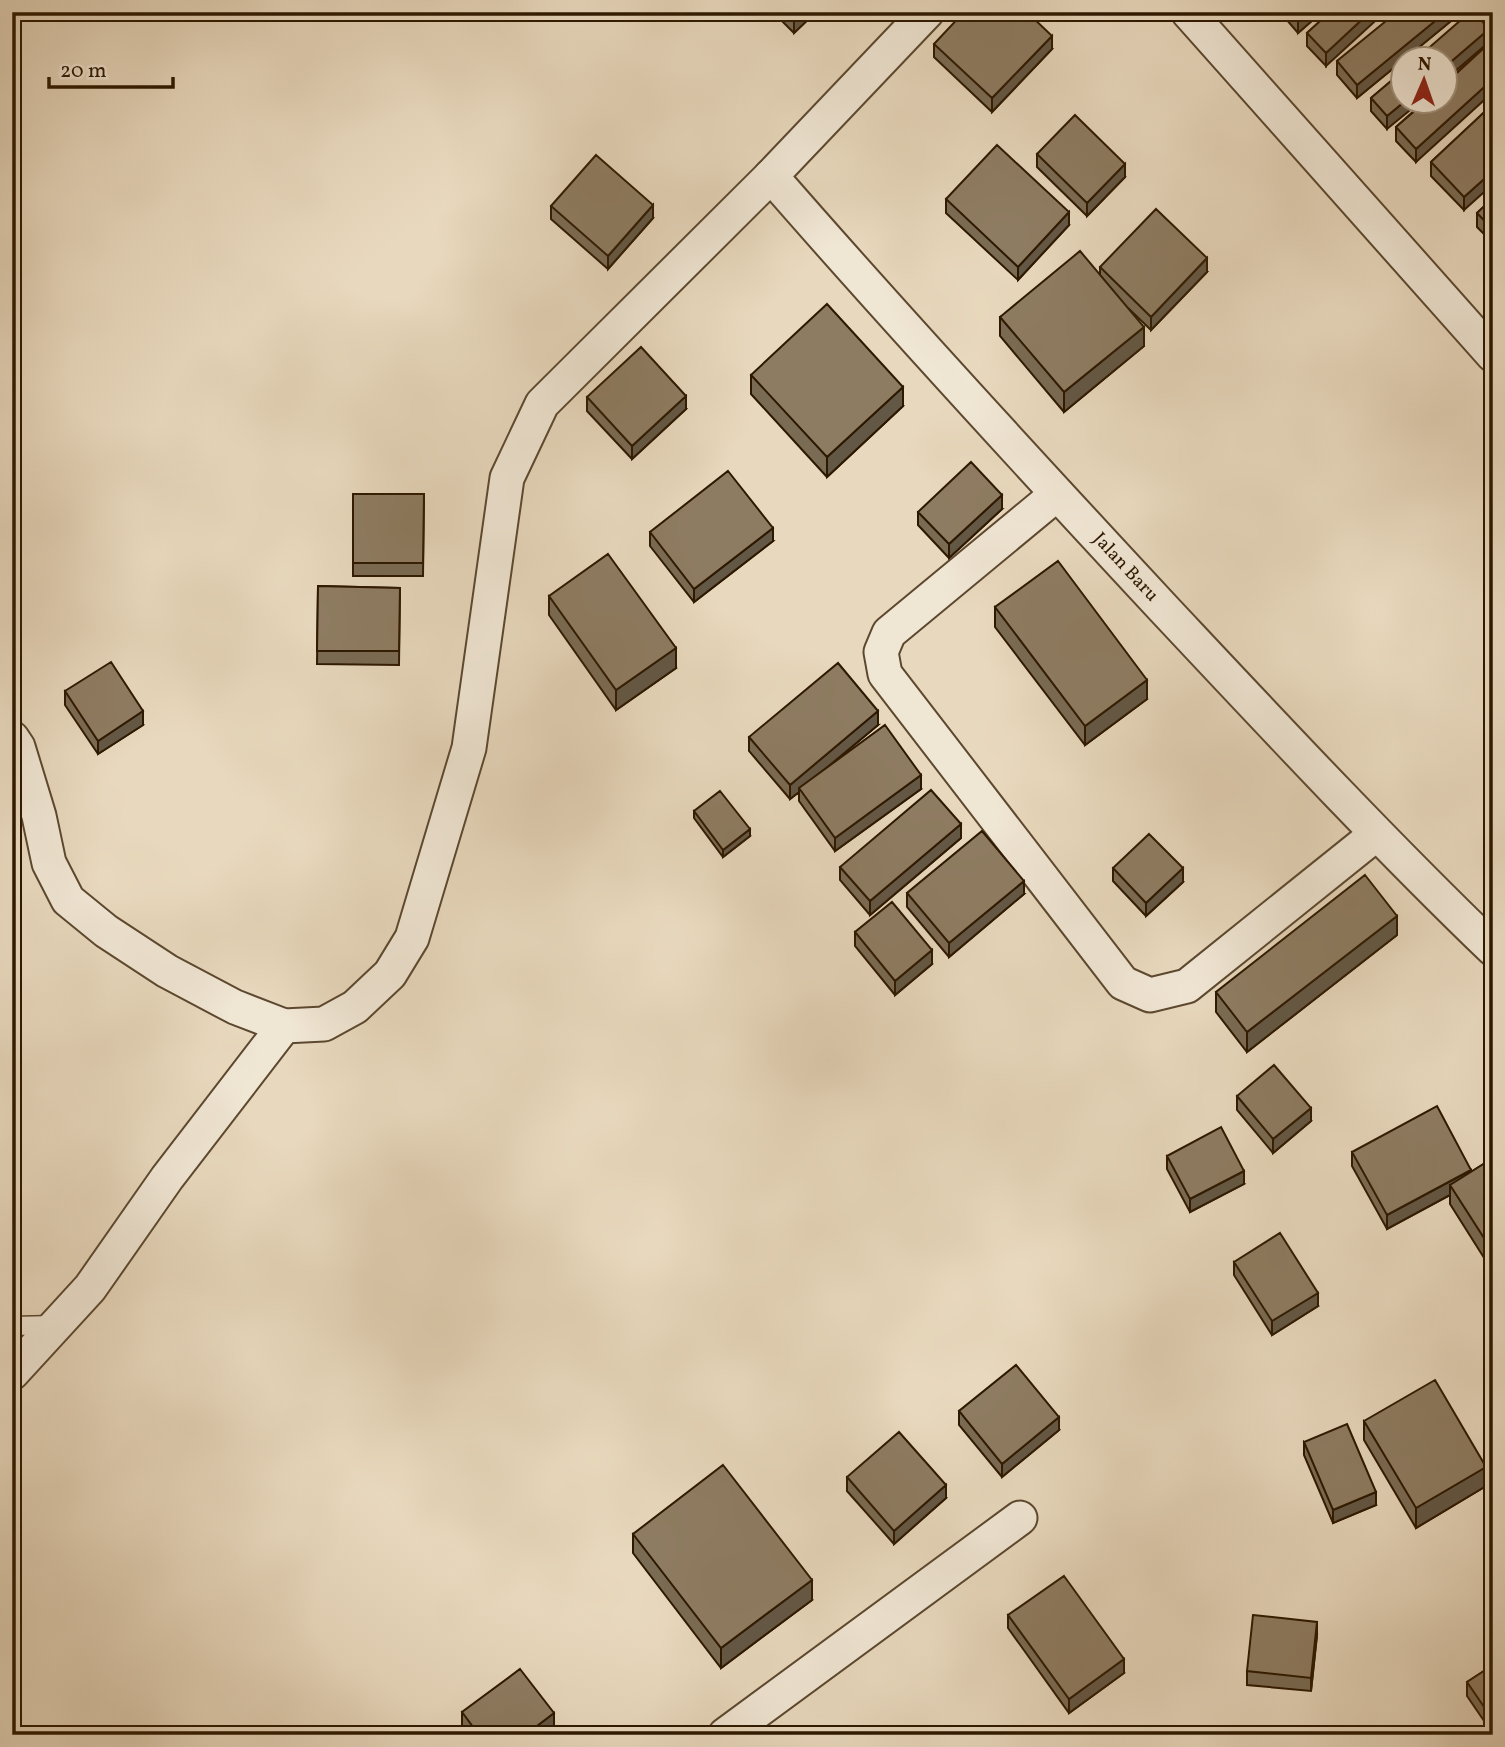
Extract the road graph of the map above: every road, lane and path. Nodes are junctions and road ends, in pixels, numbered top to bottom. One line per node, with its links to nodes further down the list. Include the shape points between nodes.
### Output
1 (927, 12): 3 (street)
2 (1188, 12): 4 (street)
3 (771, 176): 5 (street, Jalan Baru); 9 (street, via 542,404 507,478 468,748 412,938 390,974 355,1007 324,1024)
4 (1493, 355)
5 (1057, 494): 7 (street, Jalan Baru); 7 (street, via 889,633 881,652 886,674 1123,983 1150,995 1187,986)
6 (12, 738): 9 (street, via 36,804 49,863 68,900 106,932 167,971 235,1007)
7 (1375, 835): 8 (street, Jalan Baru)
8 (1493, 949)
9 (284, 1026): 10 (street, via 167,1178 90,1288)
10 (55, 1325): 11 (lane); 12 (street)
11 (12, 1326)
12 (12, 1373)
13 (1020, 1518): 14 (street)
14 (725, 1735)

